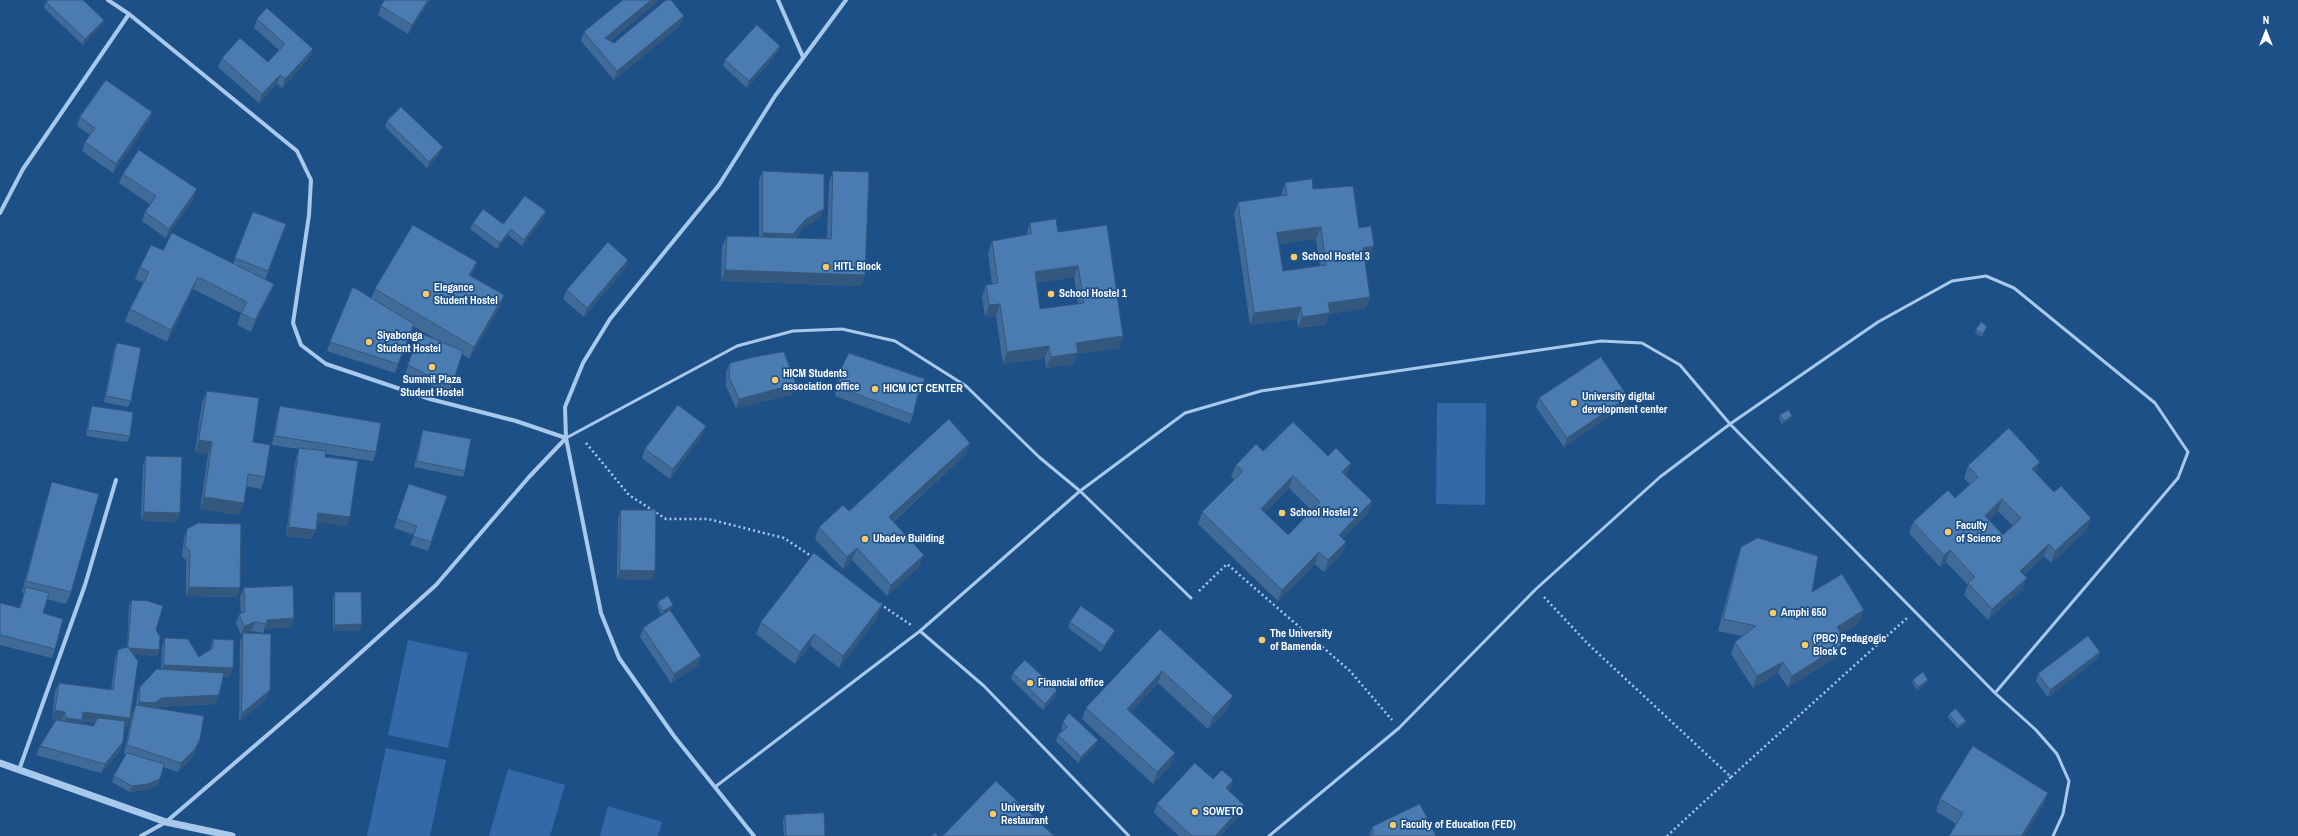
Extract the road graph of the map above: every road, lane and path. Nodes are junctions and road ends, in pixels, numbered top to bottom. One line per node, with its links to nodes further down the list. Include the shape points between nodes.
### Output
1 (108, 0): 4 (street)
2 (778, 0): 5 (street)
3 (846, 0): 5 (street)
4 (129, 14): 6 (street, via 23,170); 8 (street, via 297,151 311,180 309,215 293,323 301,345 326,364 430,399 516,421)
5 (803, 57): 8 (street, via 775,96 719,185 610,319 583,363 565,407)
6 (0, 213)
7 (1730, 424): 11 (lane, via 1680,365 1642,343 1601,341 1261,391 1185,413); 13 (lane, via 1638,496); 16 (lane); 18 (lane, via 1878,322 1952,281 1986,276 2014,288 2155,403 2188,452 2178,478)
8 (566, 438): 11 (lane, via 737,346 793,331 842,329 895,341 966,386 1039,457); 23 (street, via 602,614 619,658 674,736); 24 (street, via 436,585)
9 (586, 444): 12 (path, via 629,495 666,520 708,520 784,538)
10 (116, 480): 21 (street, via 85,585)
11 (1080, 491): 14 (lane); 17 (lane)
12 (816, 560)
13 (1536, 589): 19 (lane); 22 (path, via 1588,644)
14 (1191, 598): 19 (path, via 1227,564 1350,671)
15 (874, 600): 17 (path)
16 (1915, 611): 18 (lane); 22 (path)
17 (920, 631): 23 (lane); 28 (lane, via 984,686)
18 (1995, 693): 31 (lane, via 2036,730 2057,754 2069,781 2063,814)
19 (1399, 728): 29 (lane)
20 (0, 763): 21 (street)
21 (19, 770): 24 (street)
22 (1731, 777): 30 (path)
23 (715, 787): 27 (street)
24 (166, 822): 25 (street); 26 (street)
25 (141, 836)
26 (232, 836)
27 (754, 836)
28 (1130, 836)
29 (1269, 836)
30 (1667, 836)
31 (2053, 836)

